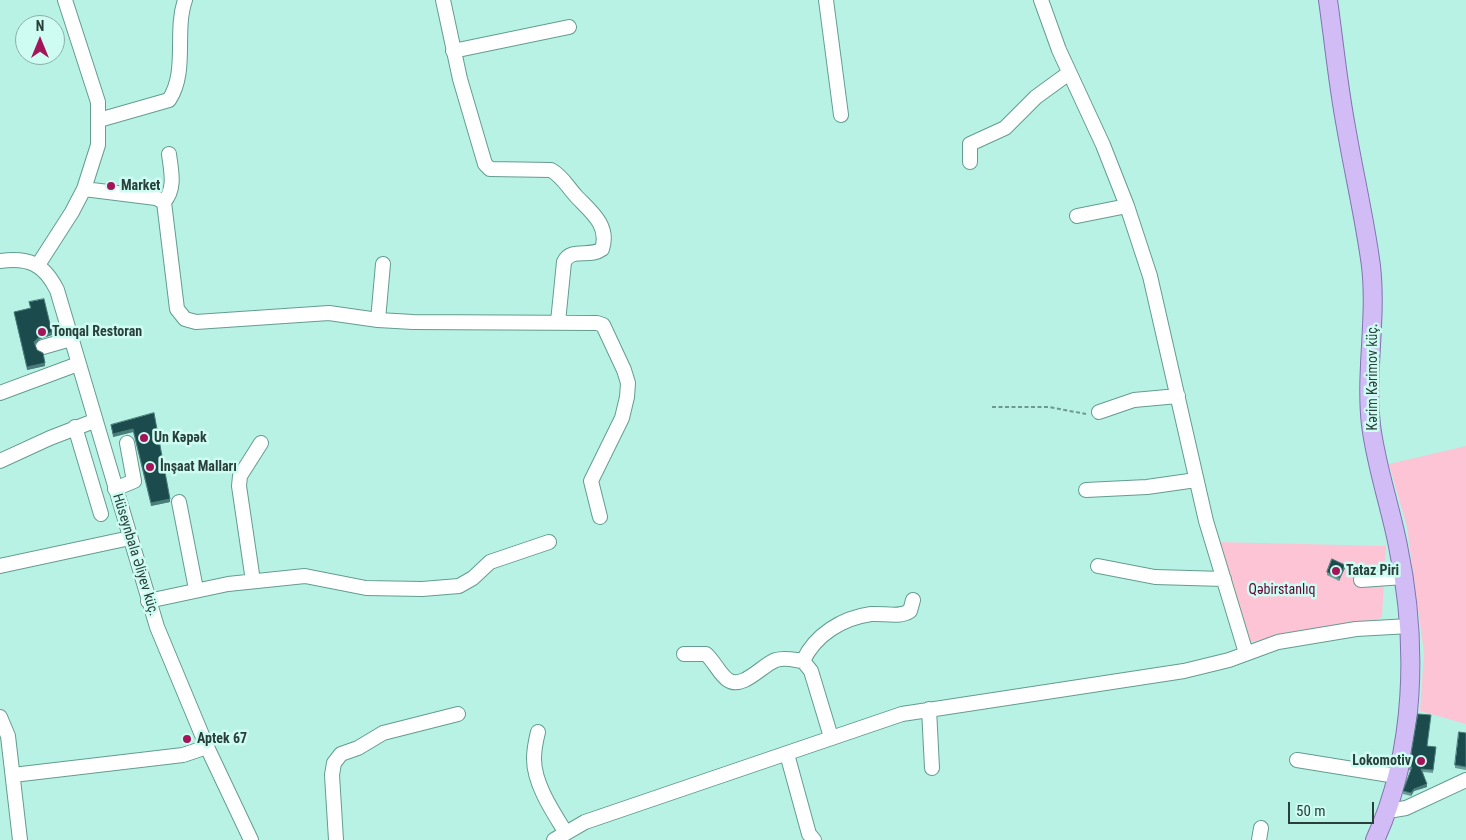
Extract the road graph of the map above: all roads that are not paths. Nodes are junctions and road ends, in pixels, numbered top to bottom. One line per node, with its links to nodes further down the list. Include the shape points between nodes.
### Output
1 (65, 0): 11 (street, via 98,102)
2 (185, 0): 11 (street, via 178,82 169,100)
3 (443, 0): 8 (street)
4 (826, 0): 10 (street)
5 (1040, 0): 9 (street)
6 (1328, 0): 44 (main road, Kərim Kərimov küç., via 1371,268 1370,392 1374,447)
7 (569, 27): 8 (street)
8 (453, 50): 22 (street, via 485,164 490,169 551,170 559,174 599,219 604,235 602,249 596,254 566,256)
9 (1069, 73): 13 (street, via 1036,97 1005,128 970,144); 16 (street, via 1103,144)
10 (841, 115)
11 (99, 120): 14 (street, via 98,146)
12 (169, 154): 15 (street, via 172,185)
13 (970, 162)
14 (84, 189): 15 (street, via 156,198); 20 (street)
15 (164, 202): 21 (street, via 177,309 184,319 196,322 328,313)
16 (1127, 206): 17 (street); 27 (street, via 1150,276)
17 (1077, 216)
18 (0, 261): 20 (street)
19 (383, 264): 21 (street)
20 (38, 265): 23 (street, Hüseynbala Əliyev küç., via 57,290)
21 (378, 320): 22 (street)
22 (558, 322): 39 (street, via 603,326 628,383 622,418 591,482)
23 (71, 339): 24 (street); 25 (street, Hüseynbala Əliyev küç.)
24 (43, 346)
25 (78, 364): 26 (street); 29 (street, Hüseynbala Əliyev küç.)
26 (0, 393)
27 (1178, 396): 28 (street, via 1134,400); 34 (street)
28 (1099, 412)
29 (94, 421): 30 (street); 35 (street, Hüseynbala Əliyev küç.)
30 (75, 427): 33 (street); 38 (street)
31 (127, 443): 35 (street, via 134,482)
32 (261, 443): 47 (street, via 240,476 239,486)
33 (0, 462)
34 (1196, 480): 36 (street, via 1147,487); 45 (street)
35 (115, 488): 40 (street, Hüseynbala Əliyev küç.)
36 (1086, 490)
37 (179, 502): 48 (street)
38 (101, 514)
39 (600, 516)
40 (130, 538): 42 (street); 50 (street, Hüseynbala Əliyev küç.)
41 (549, 542): 47 (street, via 490,562 459,586 366,588 305,576)
42 (0, 566)
43 (1098, 566): 45 (street, via 1155,577)
44 (1404, 577): 46 (street); 51 (main road, Kərim Kərimov küç.)
45 (1224, 578): 52 (street)
46 (1361, 580)
47 (253, 581): 48 (street)
48 (196, 590): 50 (street)
49 (913, 600): 54 (street, via 910,611 904,614 871,614 830,629 809,649)
50 (148, 601): 60 (street, Hüseynbala Əliyev küç.)
51 (1410, 626): 52 (street, via 1356,628 1278,642); 65 (main road, Kərim Kərimov küç., via 1410,689)
52 (1246, 653): 55 (street, via 1184,671)
53 (684, 654): 54 (street, via 706,654 728,680 735,682 744,681 783,658)
54 (803, 662): 59 (street, via 811,671)
55 (929, 709): 59 (street, via 884,718); 63 (street)
56 (458, 714): 71 (street, via 383,733 341,754 334,763 332,775)
57 (0, 716): 64 (street, via 8,736)
58 (538, 732): 68 (street, via 534,758 536,773)
59 (831, 737): 61 (street)
60 (207, 747): 64 (street, via 183,755); 70 (street, Hüseynbala Əliyev küç.)
61 (787, 754): 68 (street, via 585,822); 72 (street, via 809,834)
62 (1297, 760): 65 (street)
63 (932, 768)
64 (13, 775): 69 (street)
65 (1396, 776): 67 (main road, Kərim Kərimov küç.)
66 (1466, 780): 67 (street, via 1406,808)
67 (1388, 811): 73 (main road, Kərim Kərimov küç.)
68 (560, 837)
69 (20, 840)
70 (251, 840)
71 (336, 840)
72 (814, 840)
73 (1375, 840)

